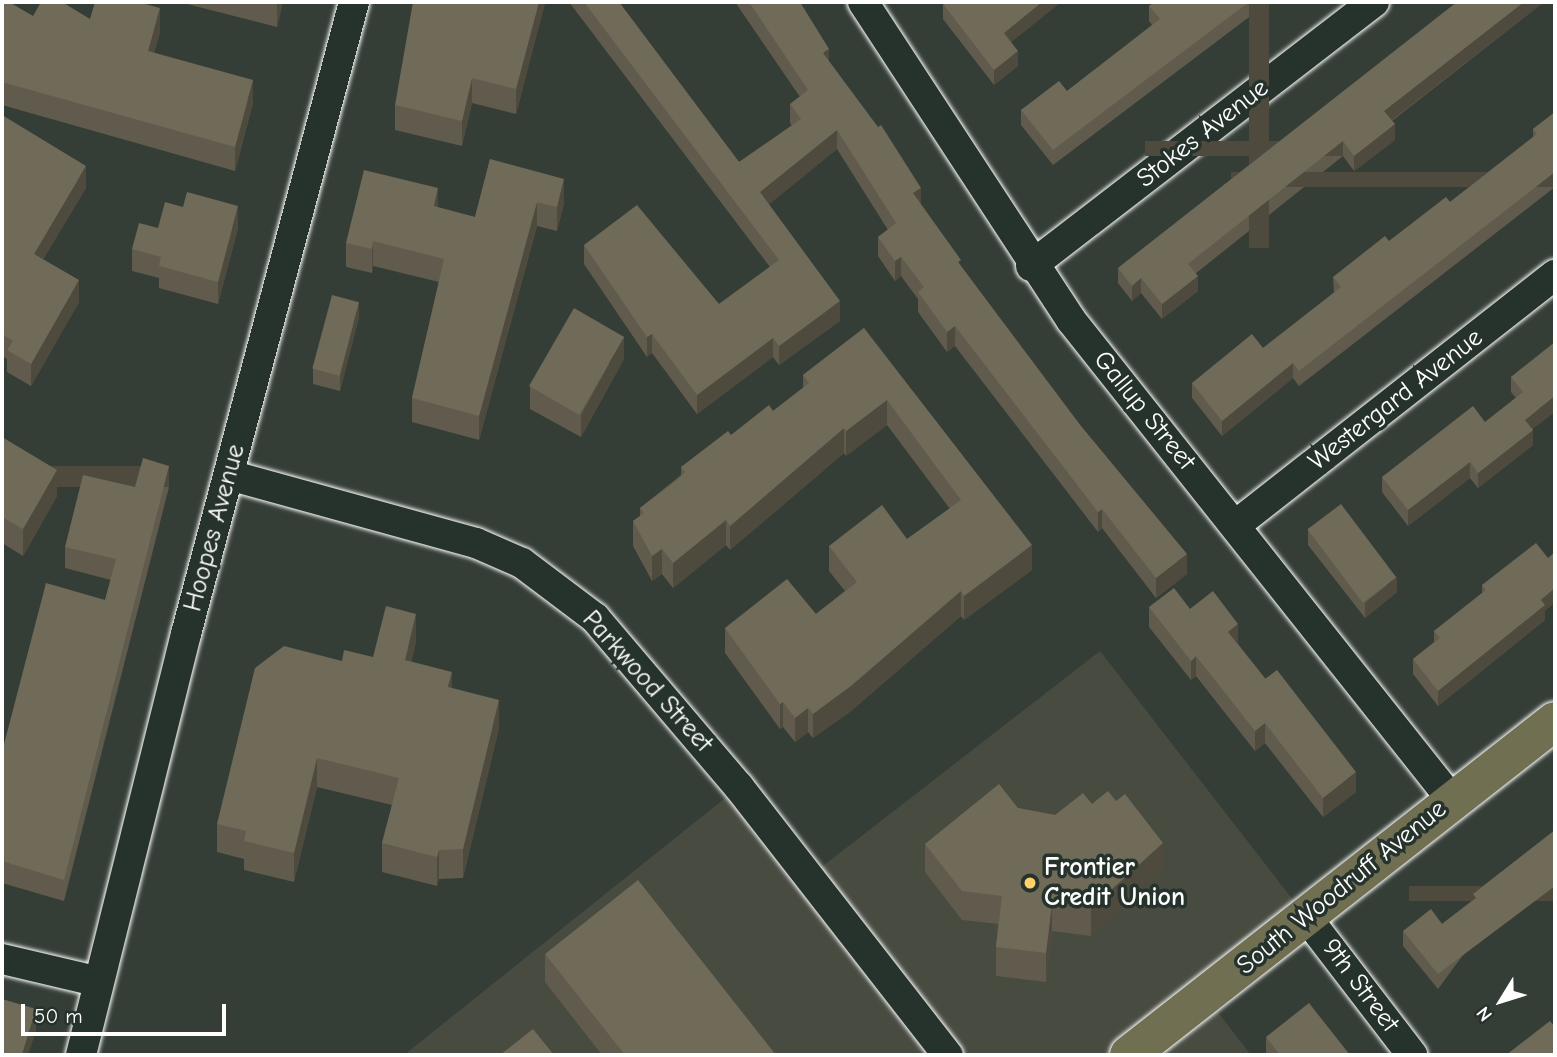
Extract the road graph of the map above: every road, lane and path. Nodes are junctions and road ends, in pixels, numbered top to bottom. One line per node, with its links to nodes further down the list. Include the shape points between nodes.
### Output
1 (354, 2): 6 (street, Hoopes Avenue)
2 (864, 2): 4 (street, Gallup Street)
3 (1374, 2): 4 (street, Stokes Avenue)
4 (1031, 266): 7 (street, Gallup Street)
5 (1555, 275): 7 (street, Westergard Avenue)
6 (229, 475): 12 (street, Hoopes Avenue); 14 (street, Parkwood Street, via 476,543 522,563 595,618 739,787)
7 (1237, 524): 9 (street, Gallup Street)
8 (1555, 721): 9 (main road, South Woodruff Avenue)
9 (1452, 800): 10 (main road, South Woodruff Avenue)
10 (1307, 918): 15 (main road, South Woodruff Avenue); 16 (street, 9th Street)
11 (2, 959): 12 (street)
12 (96, 981): 13 (street, Hoopes Avenue)
13 (80, 1055)
14 (948, 1055)
15 (1129, 1055)
16 (1412, 1055)

